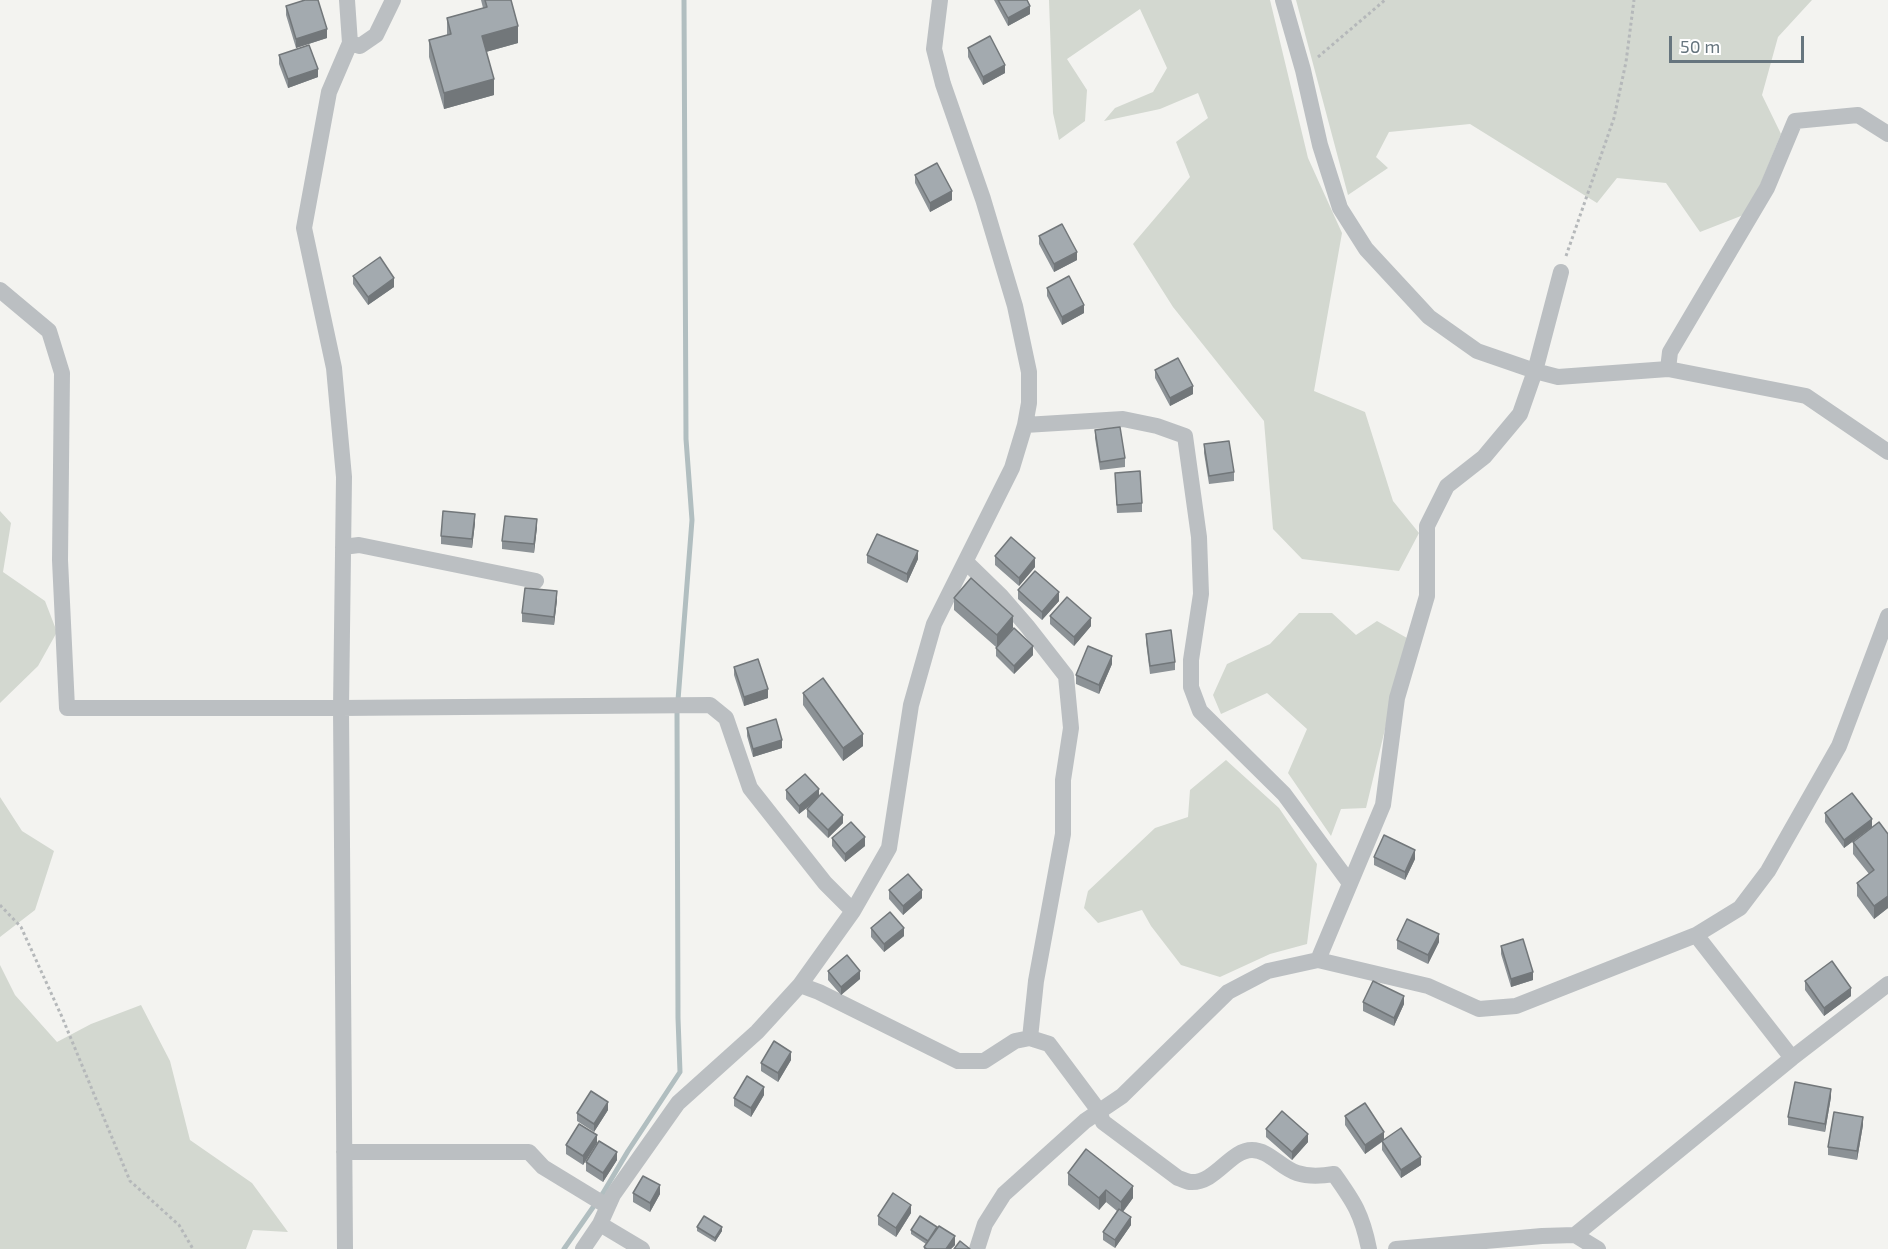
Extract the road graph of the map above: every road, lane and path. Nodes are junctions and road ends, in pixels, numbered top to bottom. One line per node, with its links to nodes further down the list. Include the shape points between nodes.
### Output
1 (347, 0): 7 (street)
2 (393, 0): 7 (street, via 376,35 360,46)
3 (940, 0): 14 (street, via 934,50 1015,306 1029,372)
4 (1283, 0): 8 (street)
5 (1385, 0): 8 (path)
6 (1634, 0): 10 (path, via 1614,118)
7 (350, 44): 16 (street, via 330,92 304,228 334,368 344,477)
8 (1303, 70): 13 (street, via 1320,145 1340,208 1366,249 1429,317 1477,351)
9 (1888, 134): 12 (street, via 1858,115 1795,121 1767,188 1670,352)
10 (1561, 272): 13 (street)
11 (0, 290): 20 (street, via 49,331 62,373 60,560 67,708)
12 (1668, 369): 13 (street, via 1558,376); 15 (street, via 1806,396)
13 (1535, 371): 21 (street, via 1520,414 1484,457 1447,486 1427,525 1427,596 1397,698 1383,805)
14 (1025, 424): 17 (street, via 1012,468); 21 (street, via 1123,419 1185,436 1199,537 1201,594 1191,687 1200,711 1284,794)
15 (1888, 452)
16 (343, 547): 18 (street, via 359,545); 20 (street)
17 (966, 562): 23 (street, via 934,624 911,705 889,848); 28 (street, via 1027,626 1066,676 1071,728 1063,780 1063,834 1036,981)
18 (536, 581)
19 (1888, 616): 24 (street, via 1839,746 1768,871 1740,908)
20 (341, 708): 23 (street, via 710,705 726,718 750,788 825,883); 31 (street)
21 (1349, 882): 25 (street)
22 (0, 905): 35 (path, via 21,927 130,1181 179,1225)
23 (853, 911): 26 (street)
24 (1696, 935): 25 (street, via 1516,1006 1479,1009 1428,986); 29 (street)
25 (1318, 960): 30 (street, via 1268,971 1228,992 1122,1096)
26 (800, 984): 28 (street, via 958,1061 984,1061 1015,1041); 32 (street, via 757,1032 678,1103)
27 (1888, 984): 29 (street)
28 (1030, 1038): 30 (street, via 1049,1044)
29 (1792, 1058): 34 (street)
30 (1099, 1111): 39 (street, via 1004,1194 984,1224); 40 (street, via 1102,1122 1178,1178 1192,1182 1250,1150 1263,1152 1307,1176 1334,1174 1355,1204)
31 (344, 1152): 32 (street, via 528,1152 543,1167); 36 (street)
32 (607, 1206): 33 (street)
33 (600, 1224): 37 (street); 38 (street)
34 (1575, 1236): 41 (street); 42 (street)
35 (193, 1249)
36 (345, 1249)
37 (583, 1249)
38 (642, 1249)
39 (977, 1249)
40 (1369, 1249)
41 (1396, 1249)
42 (1598, 1249)

